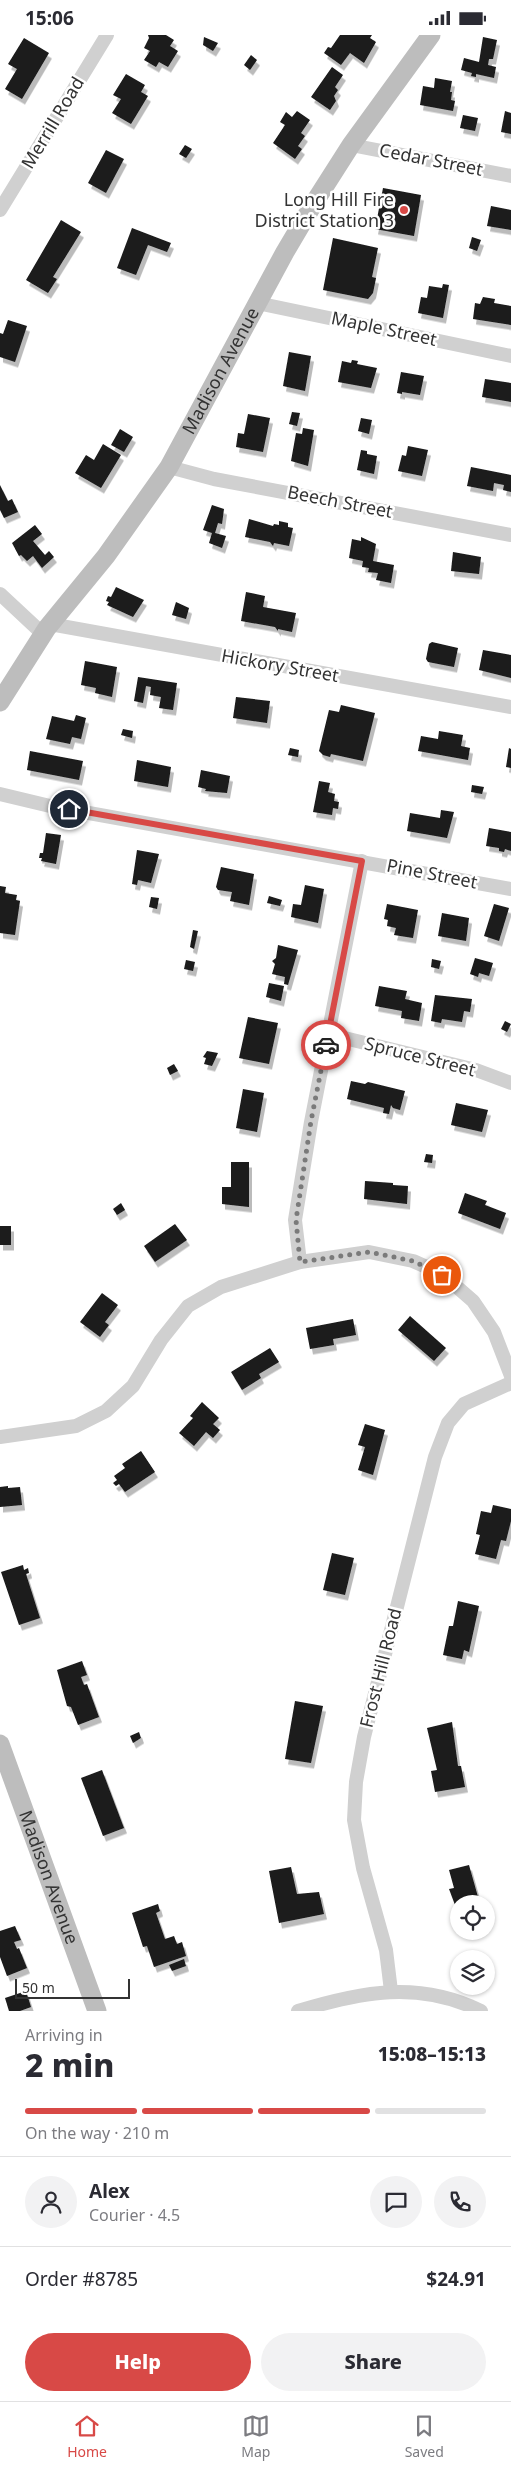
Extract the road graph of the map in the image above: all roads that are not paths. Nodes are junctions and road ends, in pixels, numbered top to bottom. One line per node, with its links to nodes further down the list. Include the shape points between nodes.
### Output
1 (107, 35): 5 (street, Merrill Road)
2 (431, 35): 3 (street, Madison Avenue)
3 (351, 145): 4 (street, Cedar Street); 6 (street, Madison Avenue)
4 (511, 176)
5 (0, 210)
6 (257, 303): 7 (street, Maple Street); 8 (street, Madison Avenue)
7 (511, 355)
8 (169, 467): 9 (street, Beech Street, via 214,479); 11 (street, Madison Avenue, via 106,556)
9 (511, 535)
10 (0, 594): 11 (street)
11 (46, 629): 12 (street, Madison Avenue); 13 (street, Hickory Street)
12 (0, 701)
13 (511, 707)
14 (0, 794): 15 (street, Pine Street, via 50,806)
15 (362, 861): 16 (street, Pine Street); 17 (street)
16 (511, 889)
17 (328, 1034): 18 (street, Spruce Street, via 476,1070); 19 (street, via 296,1220)
18 (511, 1083)
19 (300, 1262): 20 (street, via 369,1252 413,1261 442,1275 473,1301 494,1332); 22 (street, via 221,1287 188,1306 133,1386 106,1411 76,1426)
20 (511, 1376)
21 (511, 1383): 24 (street, Frost Hill Road, via 464,1404 448,1423 435,1457 364,1737 356,1782 354,1820 363,1868 386,1950)
22 (0, 1437)
23 (0, 1744): 25 (street, Madison Avenue)
24 (391, 1991): 26 (street, via 346,1997); 27 (street, via 426,1992)
25 (97, 2011)
26 (298, 2011)
27 (481, 2011)

